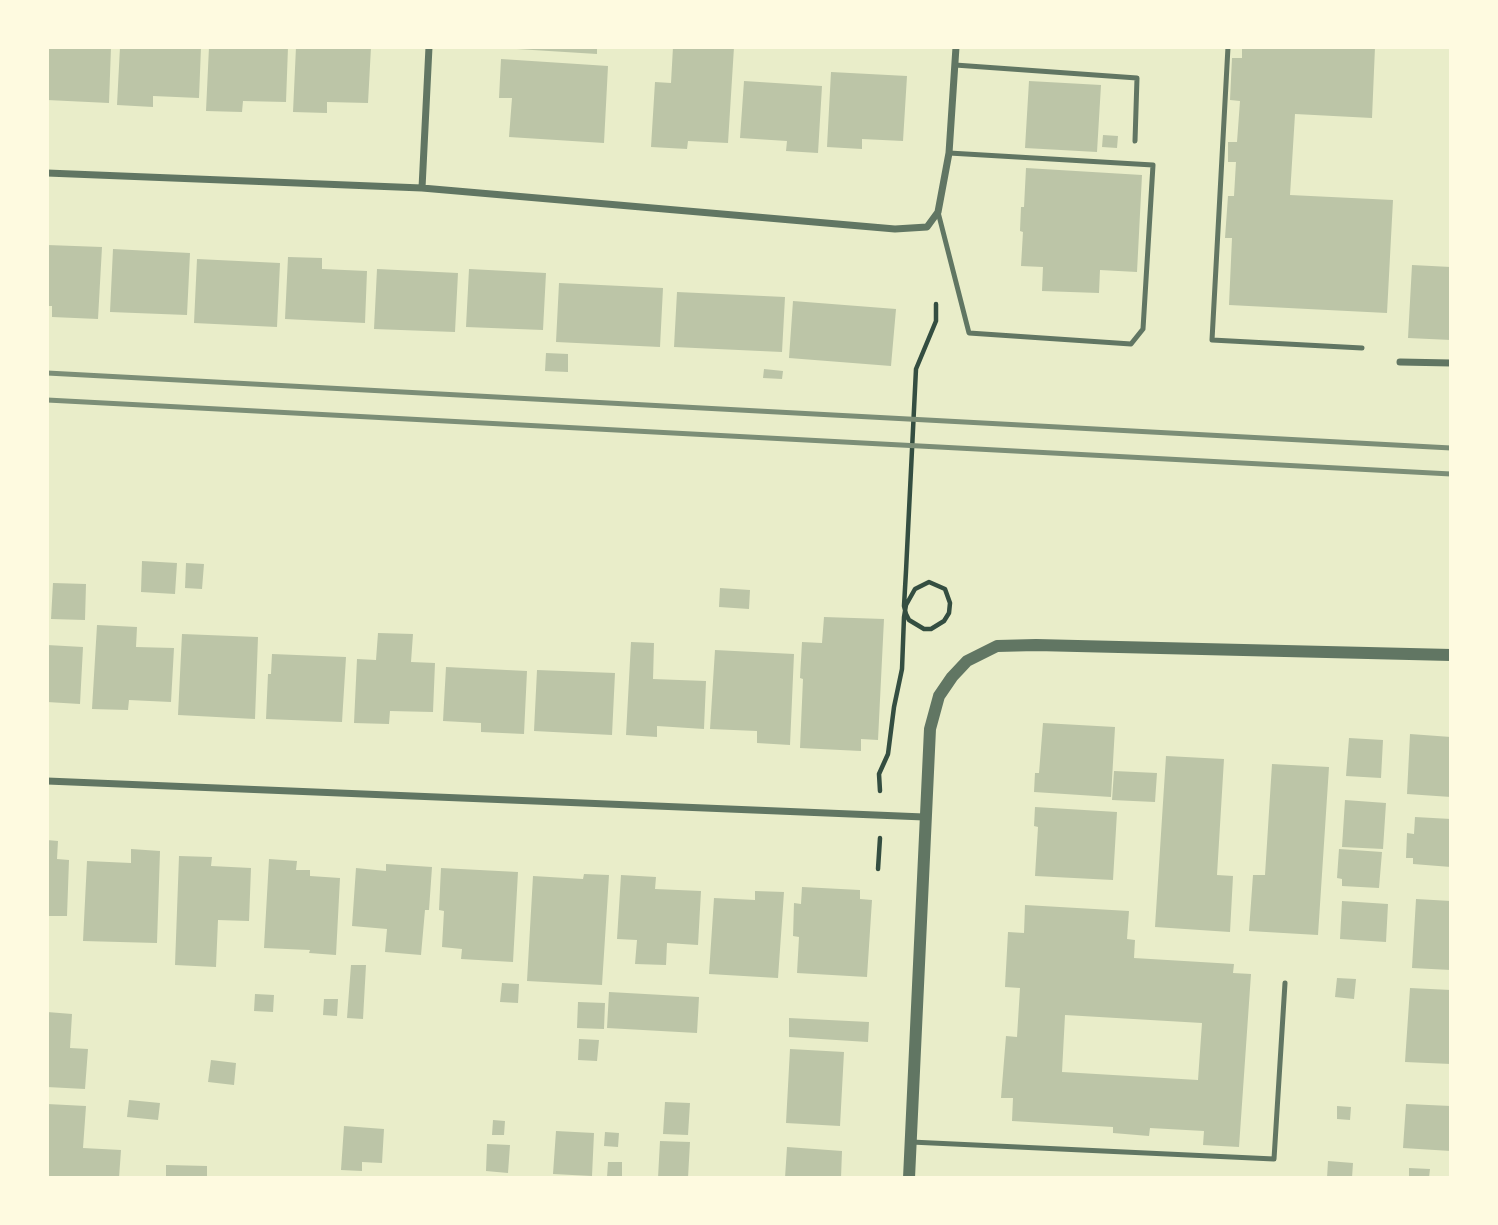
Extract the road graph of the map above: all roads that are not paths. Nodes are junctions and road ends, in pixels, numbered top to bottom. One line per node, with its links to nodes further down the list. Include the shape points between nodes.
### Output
1 (429, 47): 8 (street)
2 (956, 47): 4 (street)
3 (1228, 47): 10 (lane, via 1212,340)
4 (955, 65): 5 (lane, via 1137,78); 6 (street)
5 (1135, 141)
6 (949, 153): 9 (street); 9 (lane, via 1153,165 1143,329 1131,344 969,333)
7 (47, 173): 8 (street)
8 (422, 188): 9 (street, via 895,229 927,227)
9 (938, 212)
10 (1362, 348)
11 (1400, 362): 12 (street)
12 (1451, 363)
13 (1451, 655): 15 (street, via 997,646 967,661 939,696 930,729)
14 (47, 781): 15 (street)
15 (924, 817): 17 (street)
16 (1285, 983): 17 (lane, via 1274,1159)
17 (911, 1142): 18 (street)
18 (909, 1178)

